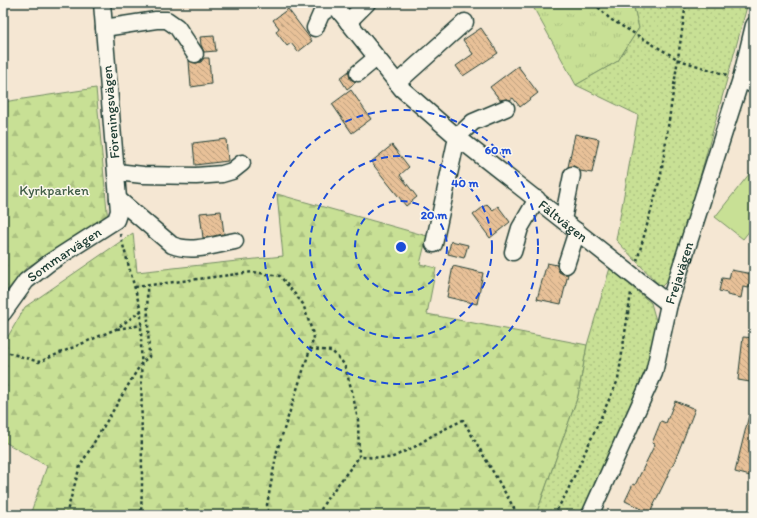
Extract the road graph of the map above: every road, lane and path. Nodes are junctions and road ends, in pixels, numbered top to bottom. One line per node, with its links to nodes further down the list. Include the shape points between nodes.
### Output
1 (102, 3): 8 (street, Föreningsvägen)
2 (367, 3): 5 (street)
3 (594, 3): 13 (path, via 610,19 678,60)
4 (335, 4): 5 (street, Fältvägen); 9 (street, via 321,14)
5 (348, 22): 11 (street, Fältvägen)
6 (465, 22): 14 (street)
7 (754, 25): 13 (street, Frejavägen)
8 (104, 28): 10 (street, via 167,20 177,27); 18 (street, Föreningsvägen)
9 (315, 28)
10 (195, 54)
11 (376, 58): 12 (street); 14 (street, Fältvägen)
12 (358, 72)
13 (748, 82): 31 (street, Frejavägen)
14 (398, 83): 16 (street, Fältvägen)
15 (506, 108): 16 (street, via 473,122)
16 (458, 137): 21 (street, Fältvägen); 26 (street)
17 (242, 163): 18 (street, via 232,171 222,174 196,176)
18 (117, 172): 20 (street, Föreningsvägen)
19 (572, 175): 23 (street)
20 (118, 199): 22 (street, Föreningsvägen, via 119,211); 25 (street, via 177,247 190,249)
21 (536, 199): 23 (street, Fältvägen); 27 (street, via 520,228)
22 (116, 220): 30 (path); 33 (street, Sommarvägen, via 26,281)
23 (563, 220): 24 (street, Fältvägen)
24 (576, 231): 28 (street); 31 (street, Fältvägen)
25 (235, 241)
26 (434, 244)
27 (513, 252)
28 (566, 265)
29 (147, 286): 30 (path); 36 (path, via 253,272 280,276 303,304 314,337); 38 (path, via 149,357)
30 (135, 287): 32 (path)
31 (669, 304): 45 (street, Frejavägen, via 654,373)
32 (141, 311): 34 (path); 35 (path)
33 (3, 313)
34 (142, 325): 35 (path); 38 (path)
35 (116, 330): 37 (path, via 39,362)
36 (310, 349): 39 (path, via 332,351 344,364 358,420); 42 (path, via 277,451 268,505)
37 (3, 351)
38 (142, 362): 40 (path, via 80,466); 41 (path)
39 (359, 457): 43 (path, via 326,500); 44 (path, via 391,458 463,420)
40 (66, 515)
41 (141, 515)
42 (269, 515)
43 (318, 515)
44 (518, 515)
45 (590, 515)

